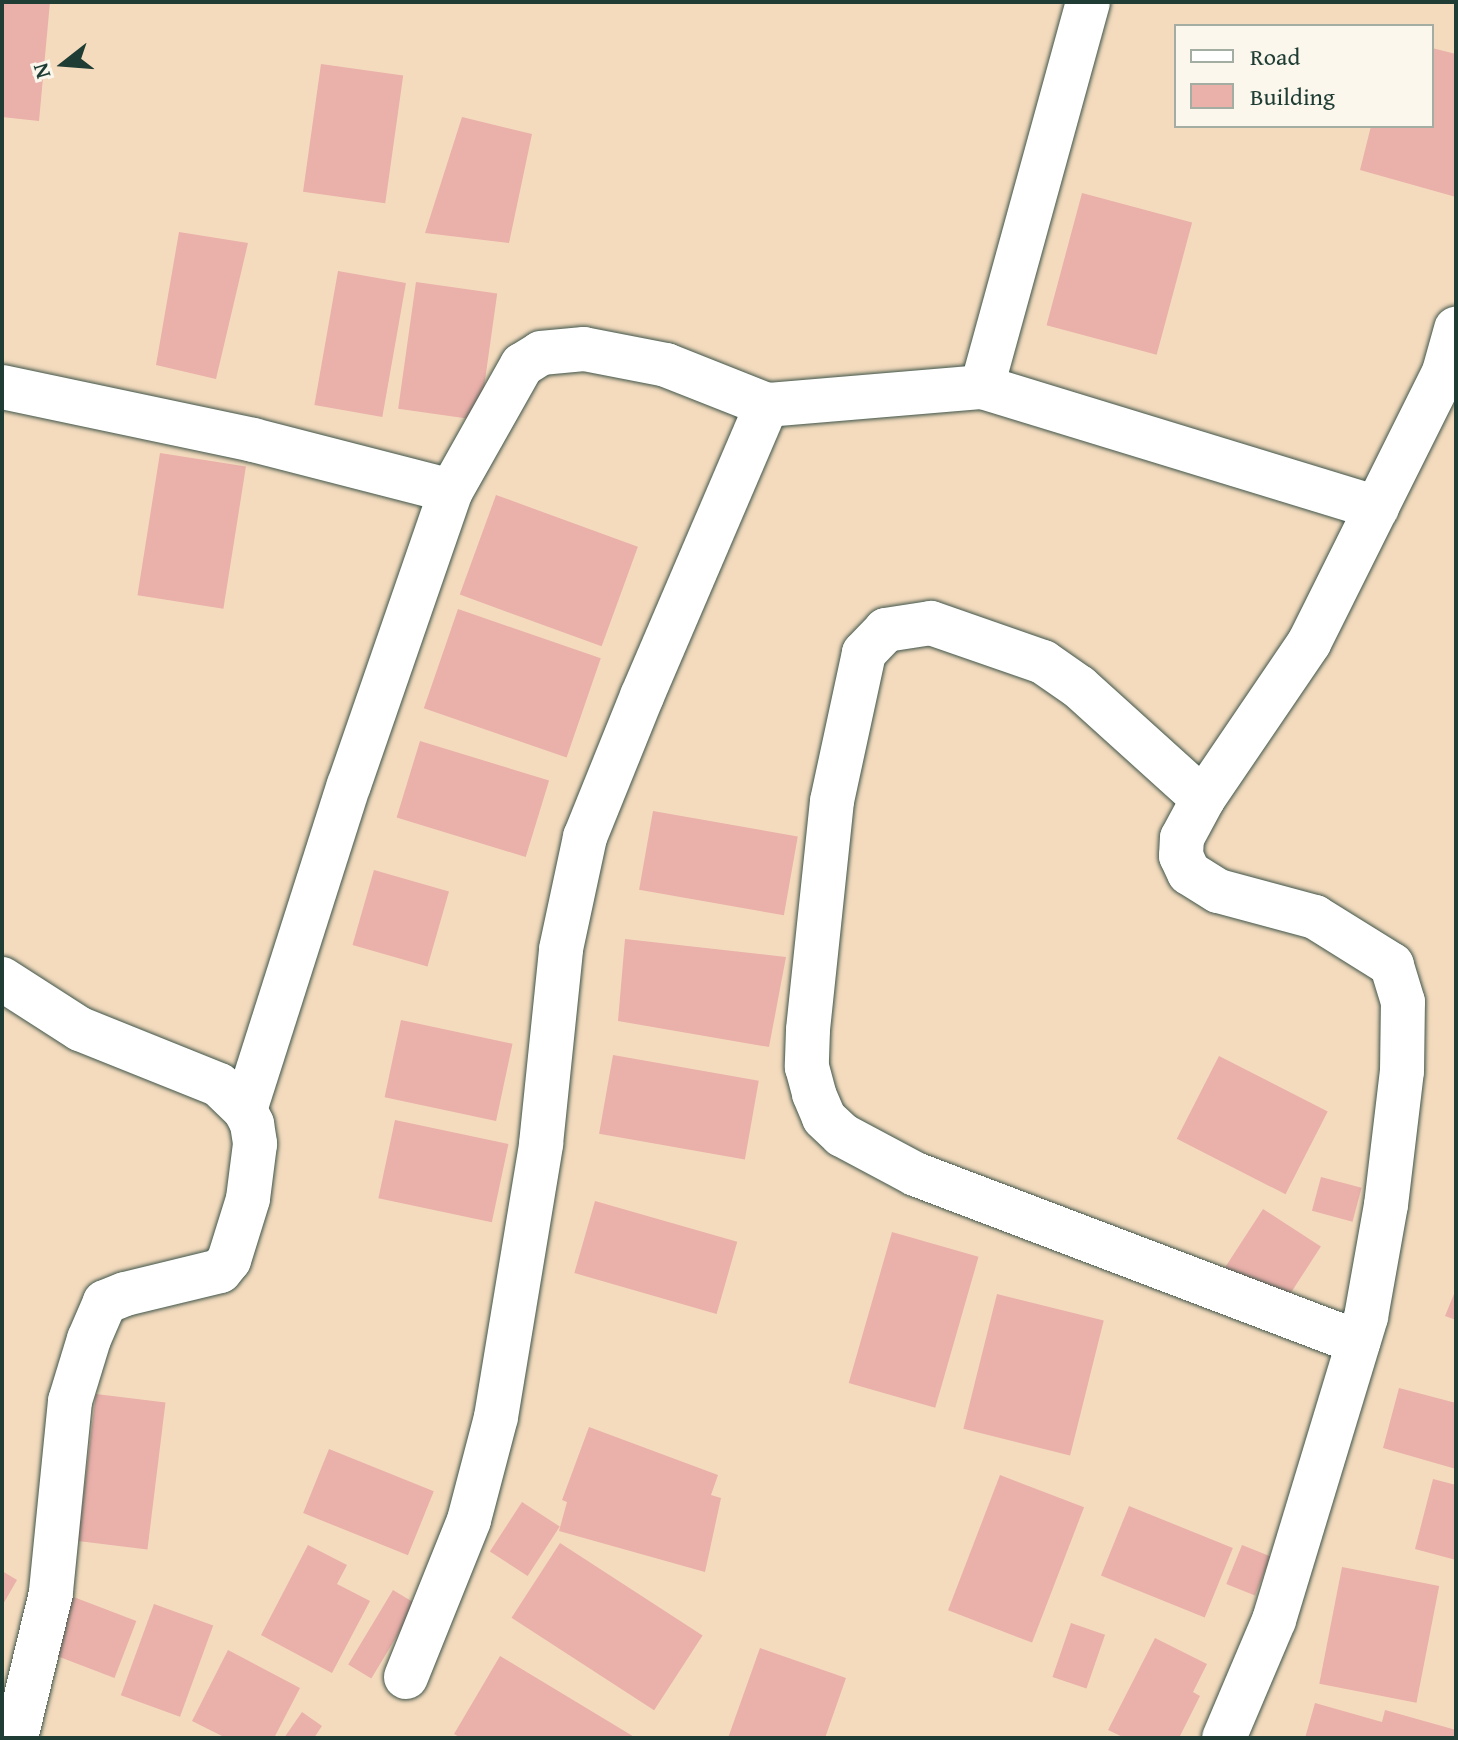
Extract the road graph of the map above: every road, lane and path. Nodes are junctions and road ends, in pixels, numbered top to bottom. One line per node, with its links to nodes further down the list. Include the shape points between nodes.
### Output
1 (1088, 2): 5 (street)
2 (1456, 329): 3 (street)
3 (1450, 375): 8 (street)
4 (2, 387): 7 (street, via 253,440)
5 (982, 387): 6 (street); 8 (street)
6 (767, 405): 7 (street, via 666,365 610,352 541,353 522,365); 13 (street, via 585,837 561,949 541,1144 496,1417 469,1520)
7 (451, 491): 11 (street)
8 (1377, 508): 9 (street, via 1309,643)
9 (1203, 799): 12 (street, via 1182,838 1181,856 1189,873 1218,891 1315,917 1392,965 1403,1002 1402,1071 1386,1205); 12 (street, via 1079,687 1043,662 931,623 886,630 864,653 832,801 808,1030 807,1067 814,1094 824,1118 842,1135 915,1174)
10 (2, 979): 11 (street, via 80,1029 219,1085)
11 (245, 1110): 14 (street, via 255,1144 248,1199 229,1260 220,1271 105,1302 89,1339 70,1401 51,1593)
12 (1358, 1342): 15 (street, via 1274,1620)
13 (406, 1677)
14 (16, 1738)
15 (1224, 1738)

